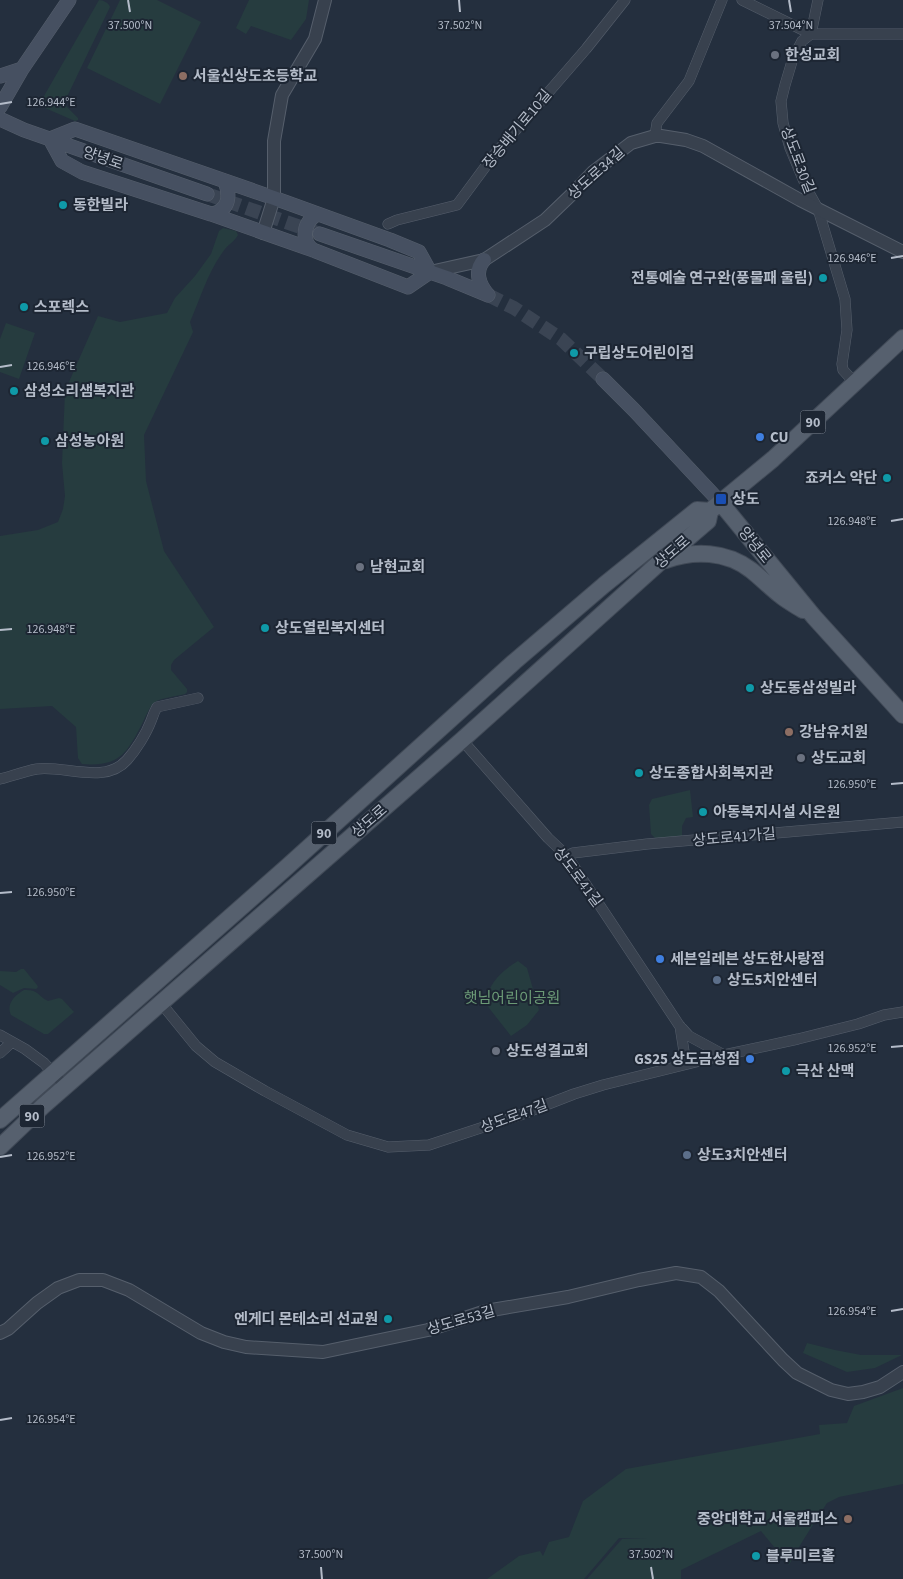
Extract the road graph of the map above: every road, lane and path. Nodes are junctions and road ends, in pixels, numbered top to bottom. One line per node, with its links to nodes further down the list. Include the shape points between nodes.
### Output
1 (69, 0): 9 (main road)
2 (325, 0): 17 (street, via 315,39 282,95 274,140)
3 (625, 0): 21 (street, 장승배기로10길, via 456,205)
4 (722, 0): 13 (street, via 689,81 657,123)
5 (742, 0): 7 (street)
6 (818, 0): 7 (street, 상도로30길)
7 (811, 34): 8 (street); 18 (street, 상도로30길, via 802,41 793,58 781,101 790,148)
8 (903, 34)
9 (22, 69): 10 (main road); 11 (main road)
10 (0, 76)
11 (0, 107)
12 (0, 120): 14 (main road, 양녕로)
13 (655, 136): 18 (street, 상도로34길, via 703,146); 26 (street, 상도로34길, via 631,143 593,172 545,220)
14 (50, 139): 15 (main road, via 75,129); 16 (main road, 양녕로); 19 (main road, via 62,161 82,172)
15 (225, 181): 17 (main road); 19 (main road, via 228,203)
16 (207, 194)
17 (274, 198): 20 (main road); 22 (street)
18 (818, 208): 25 (street, 상도로34길); 30 (street, via 844,299 847,330 843,370)
19 (213, 214): 22 (main road)
20 (318, 214): 24 (main road, via 311,218 305,231 308,247); 27 (main road, via 419,252)
21 (388, 224)
22 (263, 233): 24 (main road)
23 (320, 234): 27 (main road)
24 (313, 250): 27 (main road, via 408,287)
25 (903, 252)
26 (484, 260): 27 (street, 상도로34길); 27 (main road, via 480,264 479,276 488,295)
27 (430, 272)
28 (903, 338): 30 (main road, 상도로 / 90)
29 (603, 379): 31 (main road, 양녕로, via 634,410)
30 (855, 383): 31 (main road, 상도로 / 90)
31 (715, 506): 32 (main road, 상도로 / 90, via 708,521); 33 (main road, 양녕로); 37 (main road, 상도로 / 90, via 697,510 604,585)
32 (659, 562): 33 (main road, via 698,554 728,557 744,565 781,596); 36 (main road, 상도로 / 90)
33 (814, 617): 35 (main road, 양녕로)
34 (198, 698): 39 (street, via 157,707 126,762 114,769 96,773 37,769)
35 (903, 715)
36 (462, 740): 38 (main road, 상도로 / 90); 41 (street, 상도로41길)
37 (413, 752): 38 (main road); 50 (main road, 상도로 / 90)
38 (427, 769): 42 (main road, 상도로 / 90)
39 (0, 779)
40 (903, 822): 41 (street, 상도로41가길, via 647,844)
41 (567, 856): 44 (street, 상도로41길)
42 (161, 1003): 49 (street, 상도로47길, via 196,1046 215,1062 347,1135 388,1147 429,1145 574,1094); 51 (main road, 상도로 / 90)
43 (903, 1012): 48 (street, 상도로47길)
44 (679, 1025): 48 (street, 상도로41길, via 690,1036); 49 (street, 상도로41길)
45 (0, 1036): 46 (street)
46 (12, 1042): 47 (street); 50 (street, via 25,1048)
47 (0, 1053)
48 (724, 1055): 49 (street, 상도로47길)
49 (686, 1064)
50 (54, 1073): 51 (street); 52 (main road, 상도로 / 90)
51 (66, 1087): 53 (main road, 상도로 / 90)
52 (0, 1120)
53 (0, 1147)
54 (0, 1333): 55 (street, 상도로53길, via 58,1288 79,1280 104,1280 129,1290 201,1333 224,1342 246,1347 323,1352 428,1330 486,1311 676,1273 701,1277 719,1290 782,1360 831,1390 848,1394 863,1392 880,1387)
55 (903, 1372)

